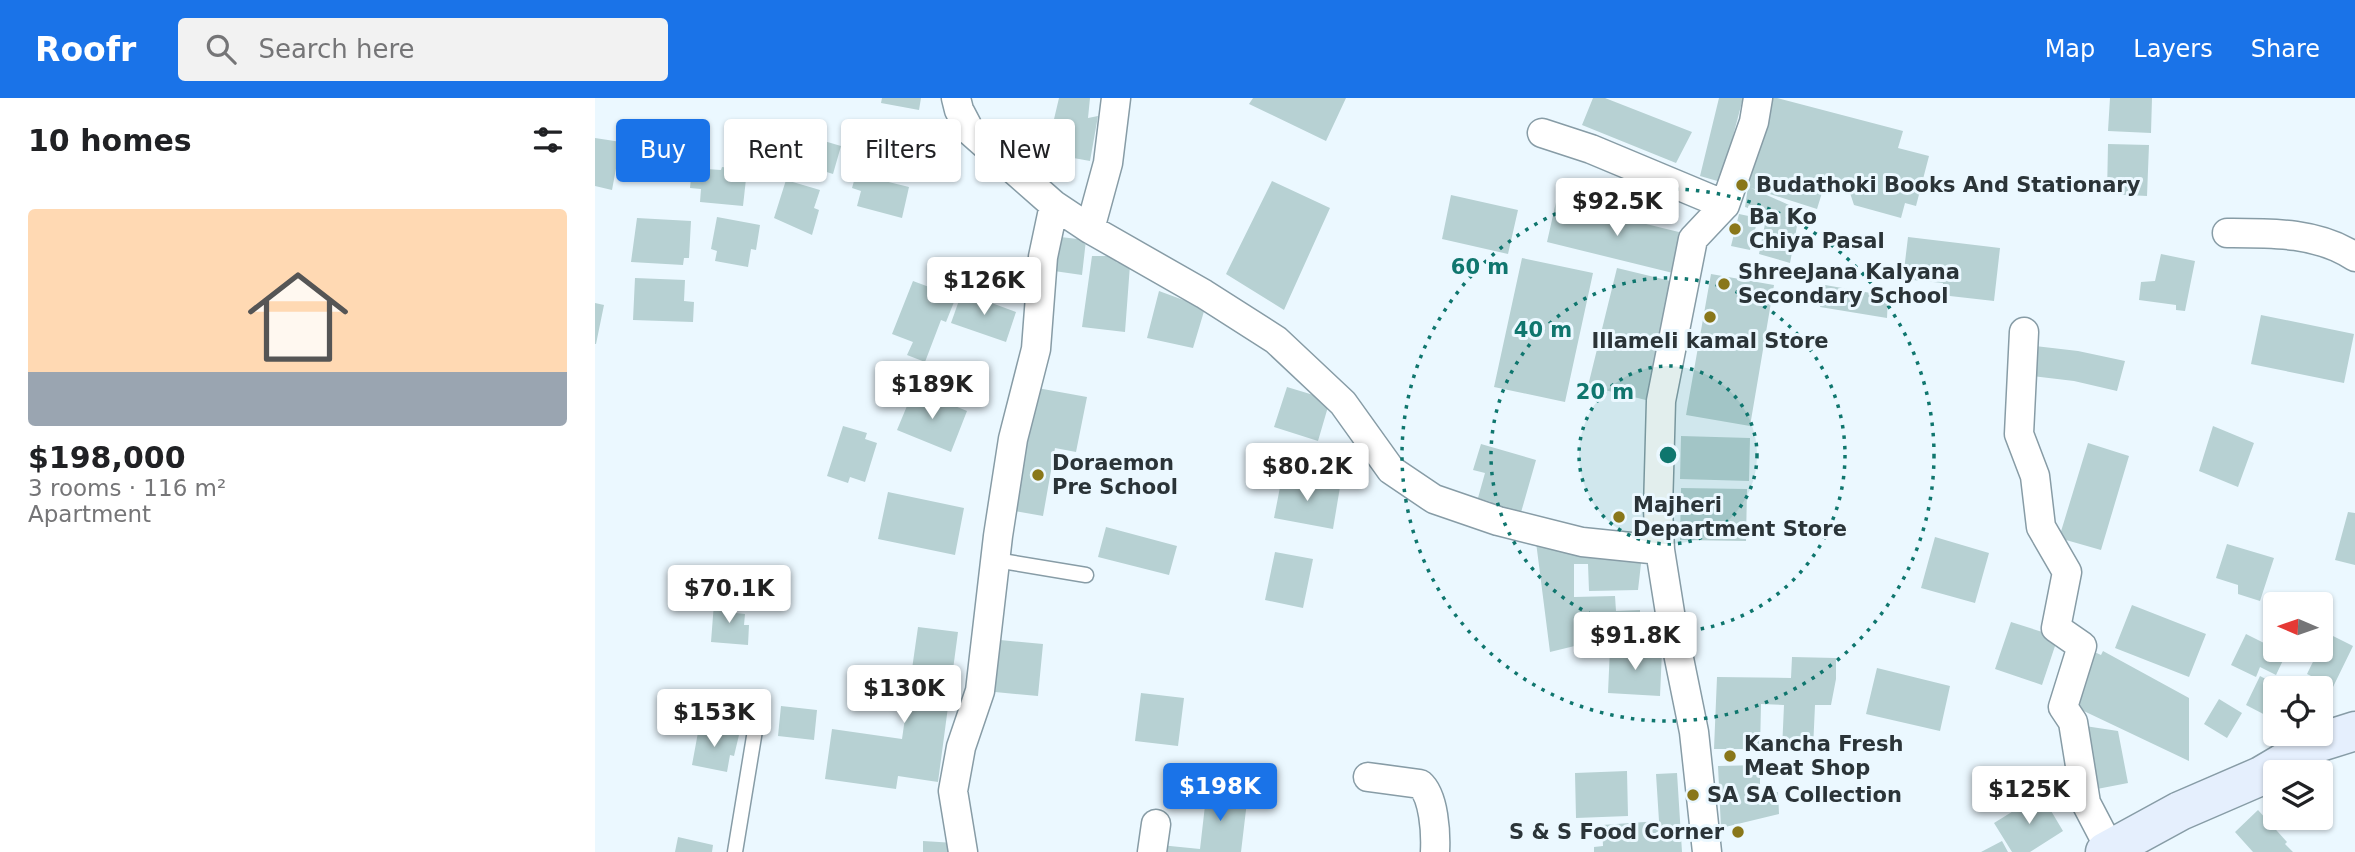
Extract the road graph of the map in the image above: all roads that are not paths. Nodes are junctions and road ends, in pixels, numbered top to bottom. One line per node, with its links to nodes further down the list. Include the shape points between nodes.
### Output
1 (956, 98): 5 (street, via 970,131)
2 (1116, 98): 7 (street, via 1108,163)
3 (1758, 98): 6 (street)
4 (1542, 133): 6 (street)
5 (1053, 205): 7 (street); 12 (street, via 1036,349 1013,439)
6 (1725, 205): 11 (street, via 1693,239 1661,401)
7 (1090, 229): 11 (street, via 1276,340 1343,403 1391,470 1434,499 1497,521 1582,542)
8 (2227, 233): 9 (street, via 2310,238)
9 (2355, 257)
10 (2024, 332): 18 (street, via 2019,434 2035,476 2041,527 2067,572 2056,628 2082,646 2063,706 2073,722 2086,803)
11 (1660, 550): 23 (street, via 1694,732)
12 (996, 561): 13 (lane); 20 (street, via 980,691 961,747 953,792)
13 (1086, 575)
14 (761, 700): 19 (lane)
15 (2355, 731): 18 (main road, via 2317,743 2261,776 2180,811)
16 (1368, 777): 22 (street, via 1420,784 1425,789)
17 (1156, 824): 21 (street)
18 (2108, 851)
19 (735, 852)
20 (963, 852)
21 (1152, 852)
22 (1435, 852)
23 (1707, 852)

